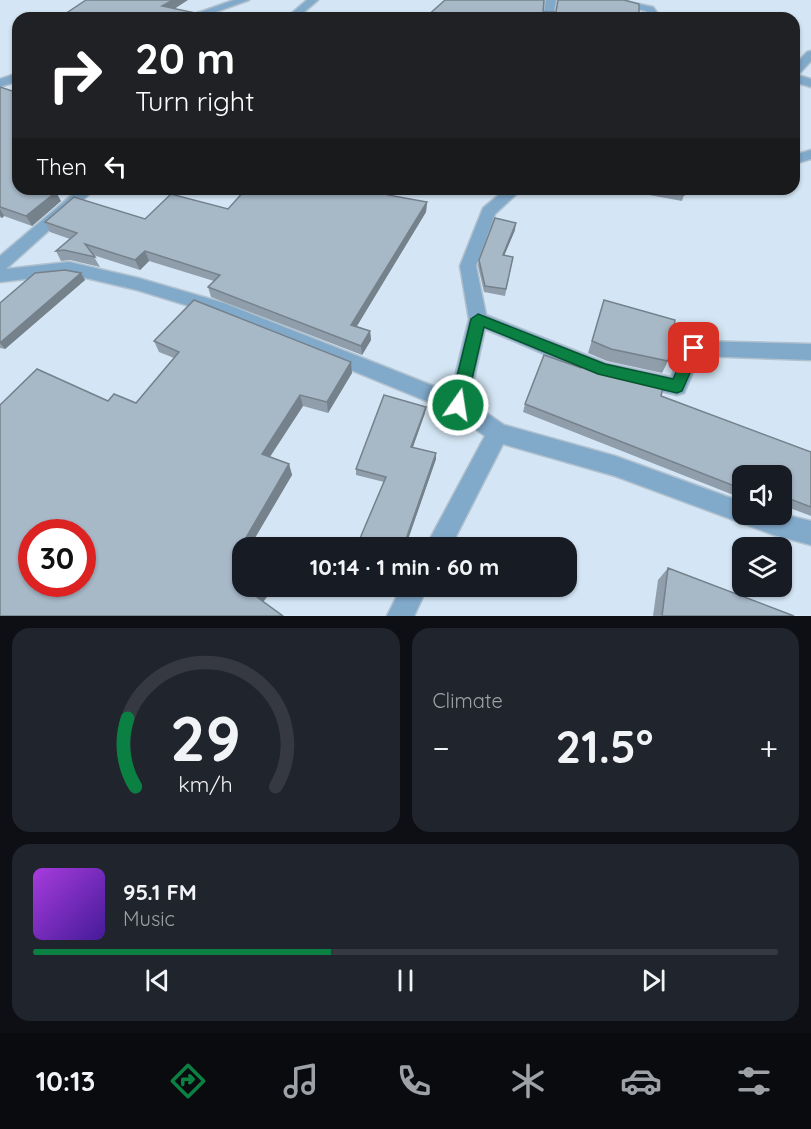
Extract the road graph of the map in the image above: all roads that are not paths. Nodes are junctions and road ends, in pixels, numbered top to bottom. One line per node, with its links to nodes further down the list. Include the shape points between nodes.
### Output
1 (244, 0): 4 (street)
2 (313, 0): 5 (street)
3 (604, 0): 6 (street)
4 (207, 12)
5 (298, 12)
6 (651, 12)
7 (811, 54): 8 (street)
8 (800, 67)
9 (81, 195): 11 (street)
10 (508, 195): 13 (street, via 488,212 468,266)
11 (0, 265)
12 (0, 276): 15 (street, via 69,268 138,284 219,308)
13 (478, 319): 14 (street, via 603,370 677,387 694,348); 15 (street)
14 (811, 352)
15 (458, 405): 16 (street)
16 (498, 433): 17 (street, via 615,466); 20 (street)
17 (732, 509)
18 (778, 525): 19 (street)
19 (811, 533)
20 (443, 537)
21 (410, 597): 22 (street)
22 (400, 616)

